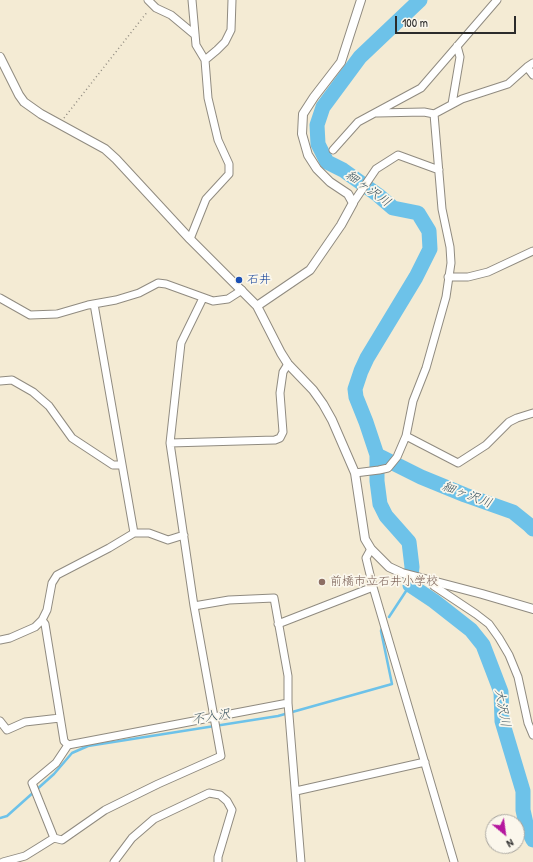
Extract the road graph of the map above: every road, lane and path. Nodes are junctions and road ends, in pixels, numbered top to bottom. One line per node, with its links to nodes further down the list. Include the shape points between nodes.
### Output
1 (192, 0): 6 (street)
2 (232, 0): 9 (street, via 232,30 225,42)
3 (361, 0): 18 (street, via 341,62 303,114 302,134 308,155 316,169 348,194)
4 (497, 0): 7 (street)
5 (150, 2): 6 (street); 15 (path)
6 (195, 35): 9 (street, via 196,45)
7 (457, 46): 12 (street, via 460,57); 13 (street, via 421,88)
8 (0, 57): 15 (street, via 24,102)
9 (205, 60): 19 (street, via 208,98 218,140 229,164 229,174 206,199)
10 (530, 65): 11 (street); 12 (street, via 508,84)
11 (533, 75)
12 (452, 104): 14 (street)
13 (373, 114): 14 (street); 16 (street, via 358,122)
14 (434, 114): 17 (street)
15 (59, 124): 19 (street, via 105,149 116,158)
16 (333, 150)
17 (439, 170): 18 (street, via 398,155 376,169); 21 (street, via 442,209 450,247)
18 (353, 203): 26 (street, via 310,270)
19 (190, 239): 22 (street)
20 (533, 251): 21 (street, via 488,272)
21 (448, 278): 30 (street, via 446,297 426,368 413,401)
22 (242, 290): 24 (street, via 228,299 213,301); 26 (street)
23 (0, 298): 25 (street, via 30,315 58,314)
24 (203, 298): 25 (street, via 158,283 139,293); 31 (street, via 181,343)
25 (94, 304): 32 (street)
26 (256, 306): 27 (street)
27 (288, 364): 31 (street, via 283,372 280,393 283,432 280,438); 33 (street, via 324,404)
28 (0, 380): 32 (street, via 12,380 33,392 49,406 72,438 113,465)
29 (533, 413): 30 (street, via 509,422 486,445 458,463)
30 (406, 436): 33 (street, via 397,457 388,468)
31 (170, 443): 35 (street)
32 (122, 465): 34 (street)
33 (355, 473): 36 (street, via 366,539)
34 (134, 533): 35 (street, via 149,534 168,540); 41 (street, via 57,575 52,583 47,610)
35 (184, 535): 39 (street)
36 (371, 549): 37 (street, via 389,568); 38 (street, via 366,558)
37 (432, 581): 40 (street); 48 (street, via 434,586 489,624 499,638 518,677)
38 (373, 586): 42 (street); 50 (street)
39 (194, 606): 42 (street, via 229,600 274,598); 45 (street)
40 (533, 609)
41 (42, 620): 43 (street, via 35,627); 46 (street, via 45,624)
42 (278, 624): 44 (street, via 288,676)
43 (0, 640)
44 (289, 706): 45 (street); 51 (street)
45 (214, 716): 49 (street); 52 (street, via 221,756 105,810 62,840)
46 (60, 718): 47 (street, via 25,722 7,730); 49 (street, via 64,740)
47 (0, 721)
48 (533, 735)
49 (68, 745): 52 (street, via 56,763 32,784)
50 (425, 762): 51 (street); 57 (street)
51 (296, 792): 56 (street)
52 (54, 838): 53 (street, via 25,856)
53 (3, 862)
54 (114, 862): 55 (street, via 132,838 154,819 209,793 220,795 232,810)
55 (218, 862)
56 (301, 862)
57 (454, 862)

